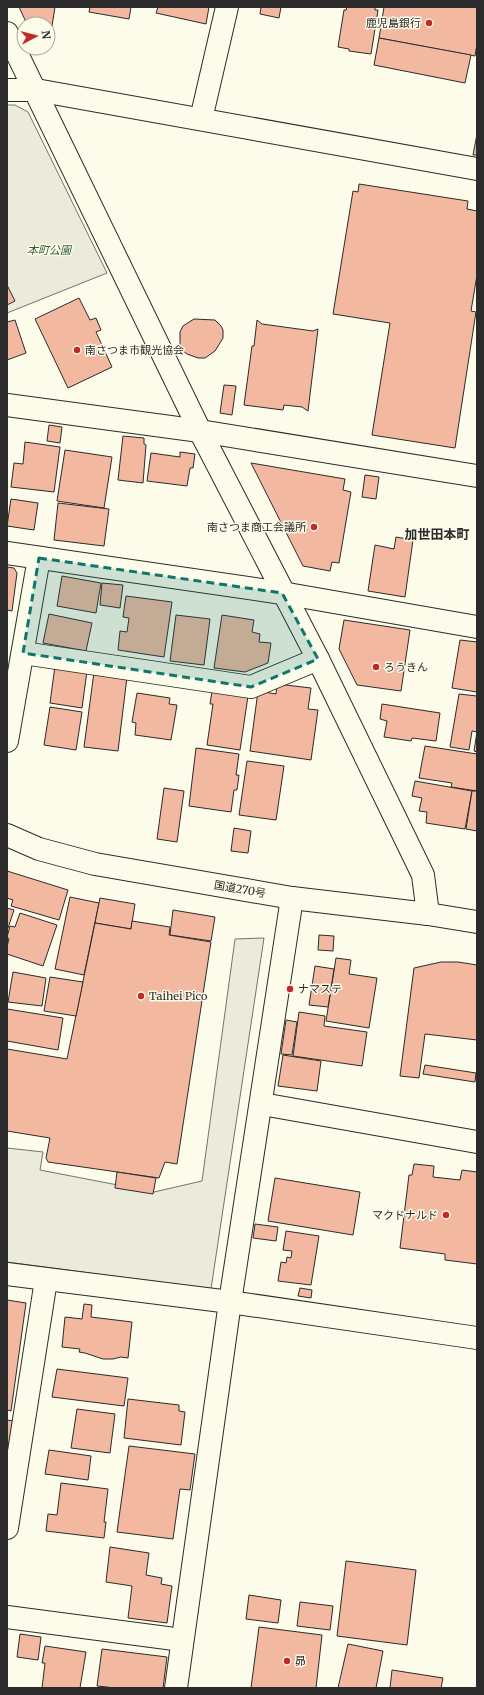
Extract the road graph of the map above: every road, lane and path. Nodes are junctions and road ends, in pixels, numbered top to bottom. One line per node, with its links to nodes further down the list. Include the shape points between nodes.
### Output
1 (227, 7): 5 (main road)
2 (7, 33): 4 (main road)
3 (7, 90): 4 (main road)
4 (36, 90): 5 (main road); 8 (main road)
5 (201, 119): 6 (main road)
6 (477, 169)
7 (7, 404): 8 (main road)
8 (200, 431): 9 (main road); 12 (main road)
9 (477, 476)
10 (7, 553): 11 (main road)
11 (40, 558): 12 (main road); 14 (main road)
12 (282, 593): 13 (main road); 15 (main road)
13 (477, 627)
14 (23, 653): 15 (main road, via 251,687); 16 (main road)
15 (318, 659): 19 (main road, via 423,875)
16 (7, 741)
17 (7, 835): 18 (main road, 国道270号, via 39,849 95,864)
18 (292, 898): 19 (main road, 国道270号); 21 (main road)
19 (428, 914): 20 (main road, 国道270号)
20 (477, 922)
21 (262, 1104): 22 (main road); 25 (main road)
22 (477, 1142)
23 (7, 1274): 24 (main road)
24 (46, 1280): 25 (main road); 27 (main road)
25 (230, 1302): 26 (main road); 29 (main road)
26 (477, 1338)
27 (7, 1528)
28 (7, 1617): 29 (main road)
29 (182, 1640): 30 (main road)
30 (176, 1688)

